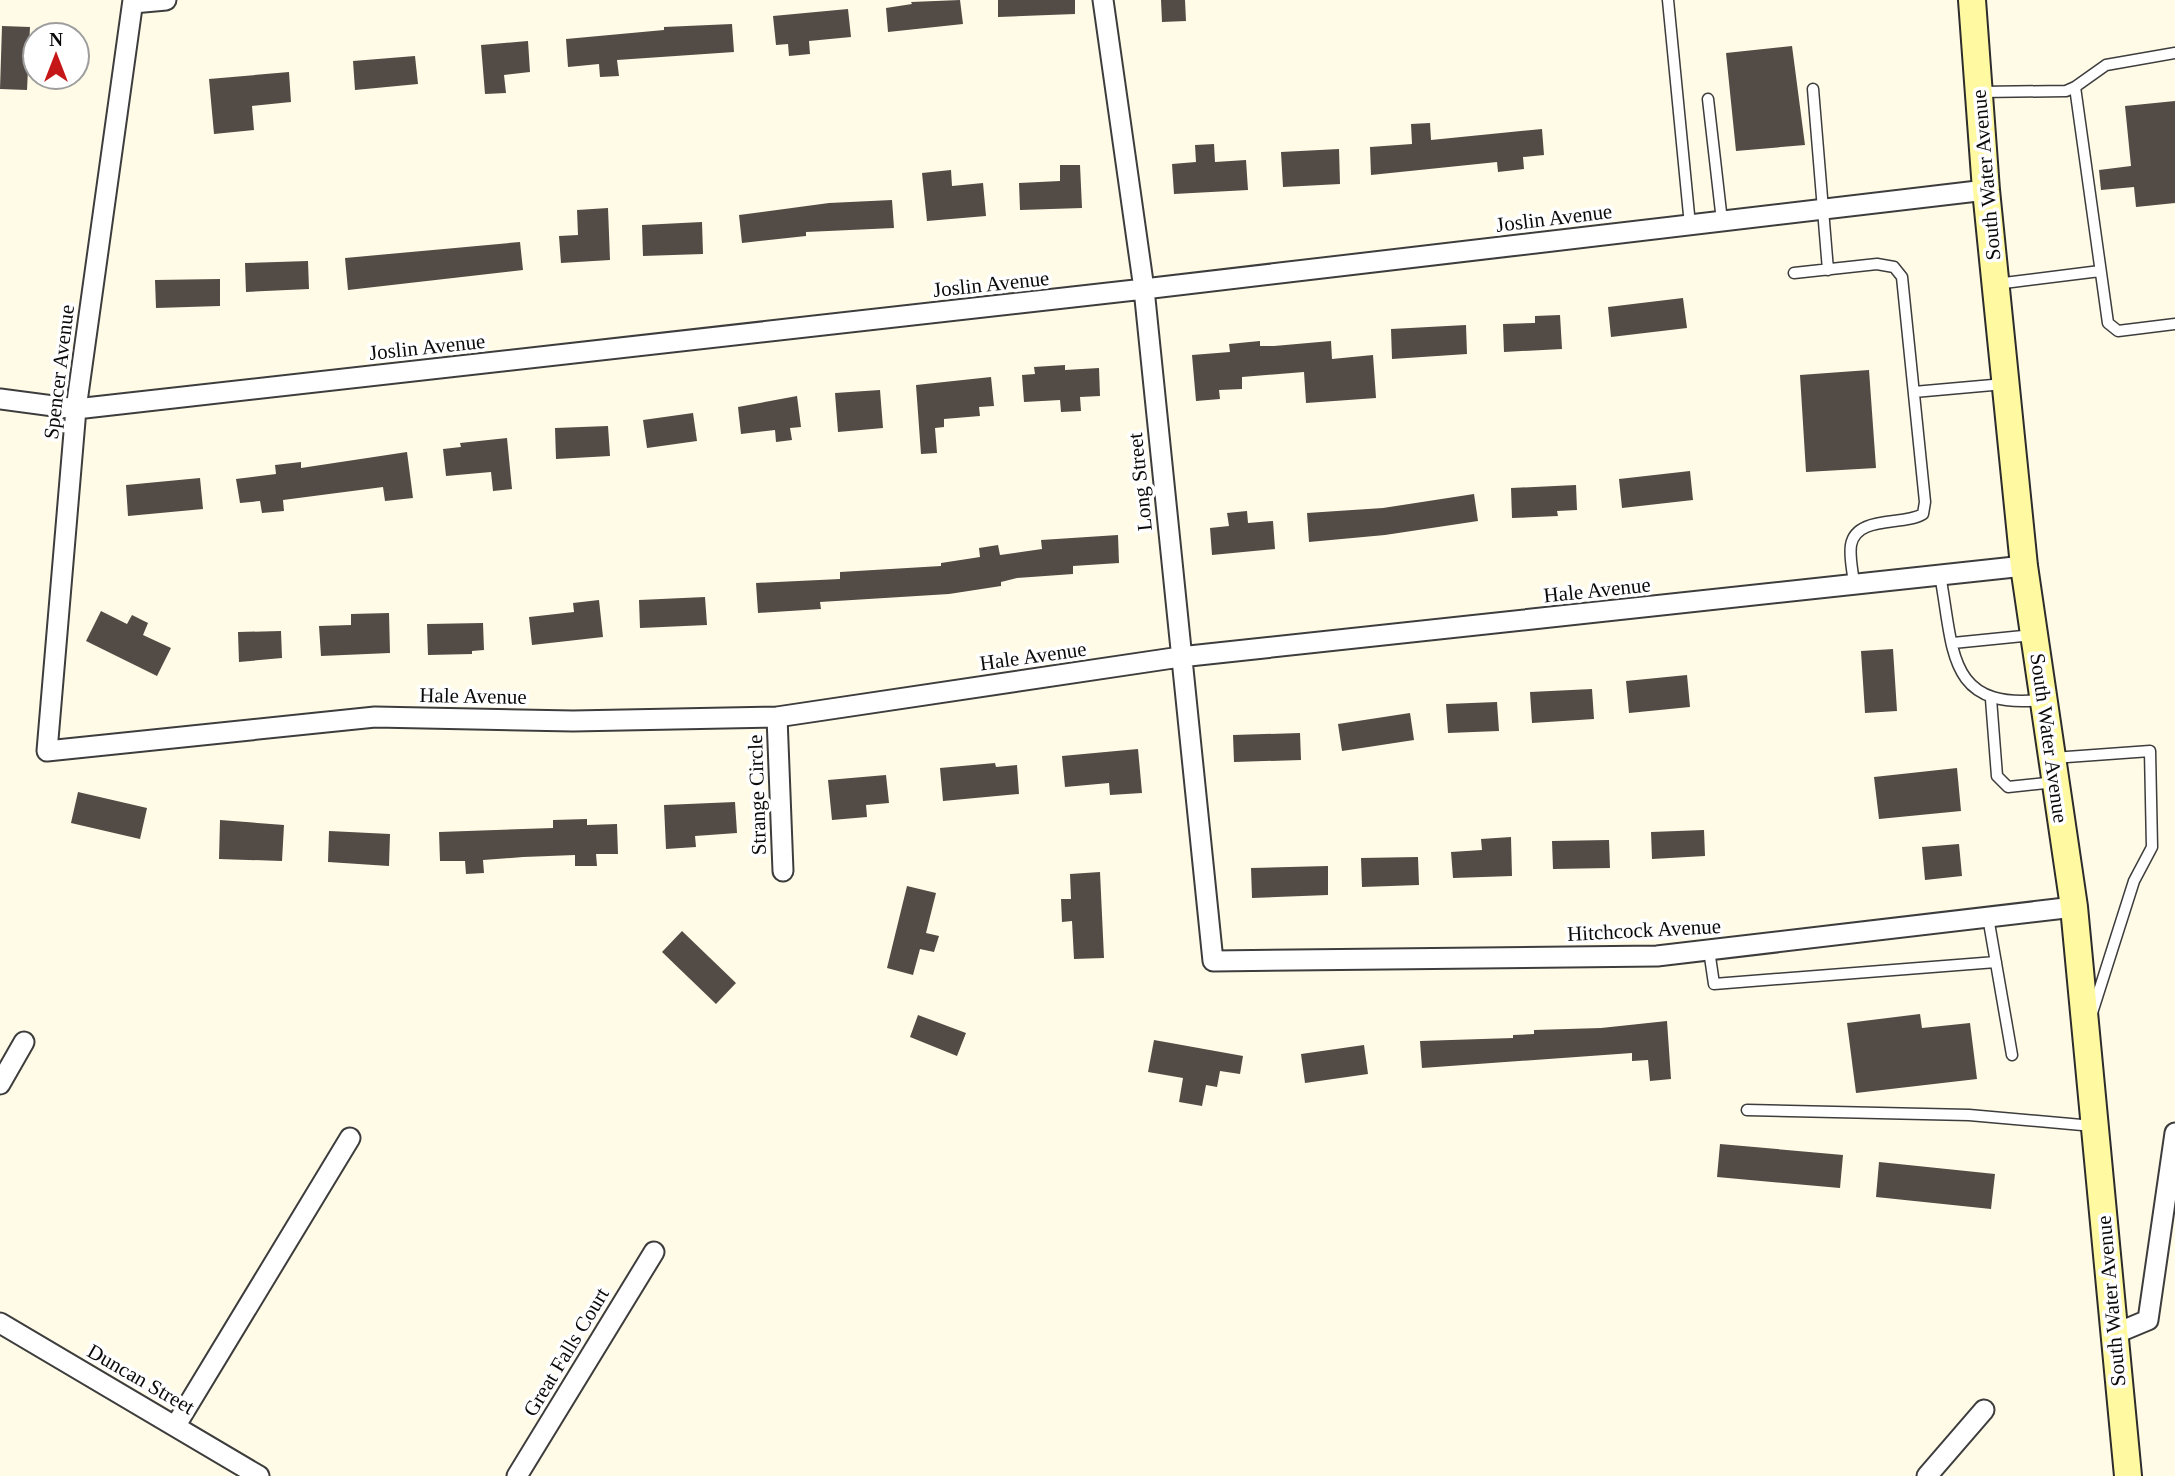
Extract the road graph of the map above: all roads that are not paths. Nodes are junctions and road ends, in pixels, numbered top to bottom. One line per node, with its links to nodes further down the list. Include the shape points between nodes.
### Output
1 (166, 0): 5 (street)
2 (1103, 0): 19 (street, Long Street)
3 (1668, 0): 14 (lane)
4 (1972, 0): 9 (main road, South Water Avenue)
5 (133, 1): 24 (street, Spencer Avenue)
6 (2175, 53): 7 (lane, via 2106,65)
7 (2075, 87): 9 (lane, via 2066,91); 16 (lane)
8 (1813, 89): 12 (lane)
9 (1980, 92): 11 (main road, South Water Avenue)
10 (1708, 99): 13 (lane)
11 (1986, 190): 12 (street, Joslin Avenue); 18 (main road, South Water Avenue)
12 (1821, 209): 13 (street, Joslin Avenue); 15 (lane)
13 (1721, 221): 14 (street, Joslin Avenue)
14 (1690, 225): 19 (street, Joslin Avenue)
15 (1828, 270): 17 (lane); 22 (lane, via 1877,264 1895,267 1902,276)
16 (2100, 271): 18 (lane); 20 (lane, via 2108,323 2118,331)
17 (1794, 273)
18 (1996, 284): 21 (main road, South Water Avenue)
19 (1144, 289): 24 (street, Joslin Avenue); 30 (street, Long Street)
20 (2175, 324)
21 (2006, 384): 22 (lane); 25 (main road, South Water Avenue)
22 (1914, 392): 27 (lane, via 1923,514 1869,525 1856,536 1851,545)
23 (0, 399): 24 (street, Joslin Avenue)
24 (76, 410): 34 (street, Spencer Avenue)
25 (2024, 566): 26 (street, Hale Avenue); 28 (main road, South Water Avenue)
26 (1940, 575): 27 (street, Hale Avenue); 29 (lane)
27 (1854, 584): 30 (street, Hale Avenue)
28 (2034, 635): 29 (lane); 32 (main road, South Water Avenue)
29 (1954, 643): 31 (lane, via 1970,688)
30 (1180, 657): 33 (street, Hale Avenue); 40 (street, Long Street)
31 (1991, 699): 32 (lane, via 2017,703); 35 (lane, via 1997,776 2008,787)
32 (2044, 700): 35 (main road, South Water Avenue)
33 (777, 716): 34 (street, Hale Avenue, via 573,721 375,717); 36 (street, Strange Circle)
34 (47, 751)
35 (2054, 770): 37 (main road, South Water Avenue); 42 (lane, via 2150,751 2152,847 2134,880)
36 (783, 872)
37 (2074, 907): 38 (street, Hitchcock Avenue); 42 (main road, South Water Avenue)
38 (1988, 918): 39 (street, Hitchcock Avenue); 41 (lane)
39 (1709, 950): 40 (street, Hitchcock Avenue, via 1657,956); 41 (lane, via 1714,984)
40 (1213, 961)
41 (1996, 962): 44 (lane)
42 (2087, 1030): 47 (main road, South Water Avenue)
43 (24, 1042): 45 (street)
44 (2012, 1055)
45 (0, 1084)
46 (1747, 1110): 47 (lane, via 1969,1115)
47 (2097, 1126): 52 (main road, South Water Avenue)
48 (2175, 1133): 52 (street, via 2148,1321)
49 (350, 1138): 54 (street)
50 (654, 1252): 56 (street, Great Falls Court)
51 (0, 1323): 54 (street, Duncan Street)
52 (2112, 1335): 58 (main road, South Water Avenue)
53 (1984, 1410): 57 (street)
54 (176, 1426): 55 (street, Duncan Street)
55 (259, 1476)
56 (517, 1476)
57 (1927, 1476)
58 (2128, 1476)

